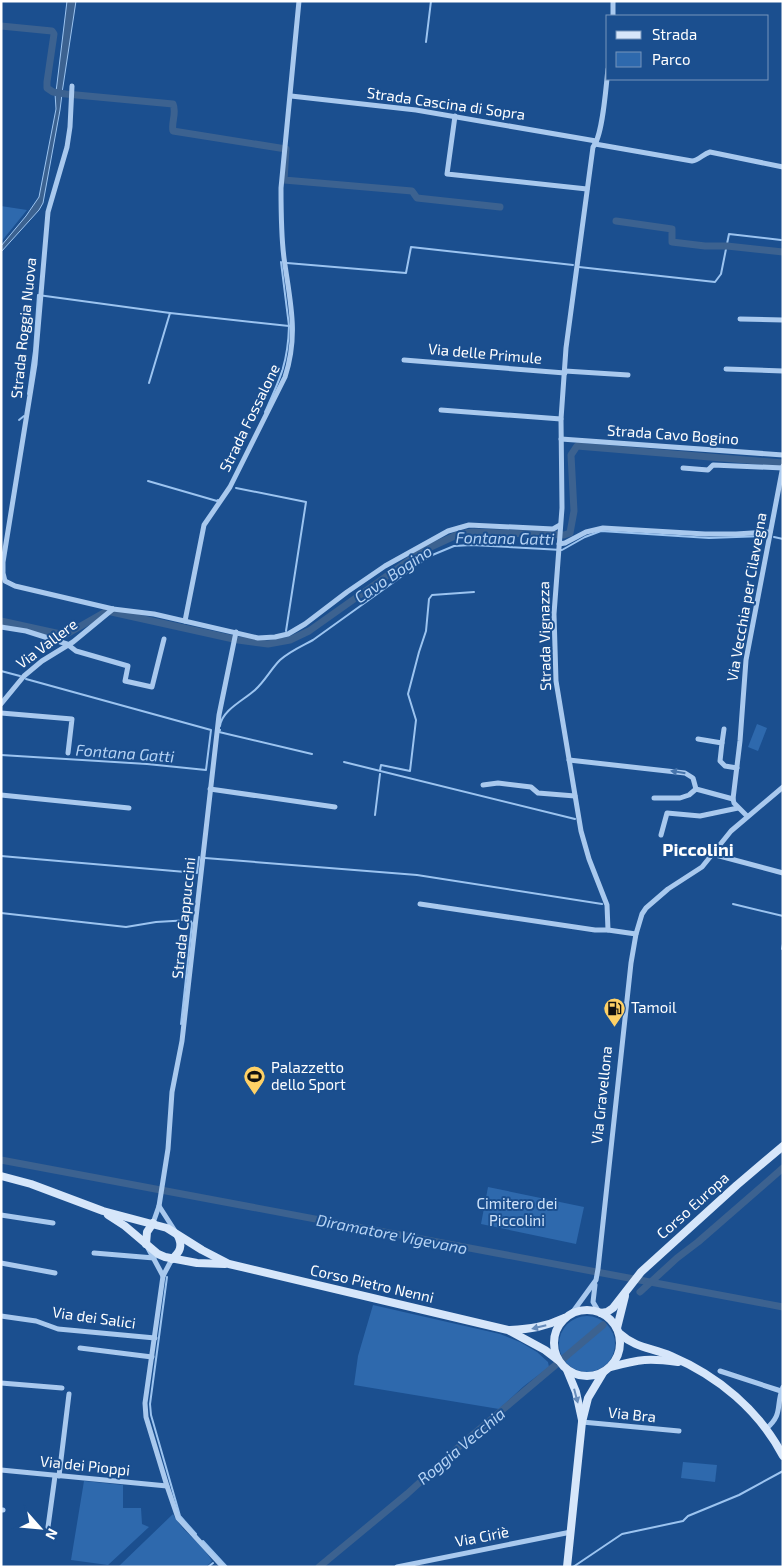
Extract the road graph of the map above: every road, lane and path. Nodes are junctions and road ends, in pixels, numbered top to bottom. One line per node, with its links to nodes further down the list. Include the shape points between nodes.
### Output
1 (299, 1): 6 (street, Strada Fossalone)
2 (614, 1): 3 (street)
3 (613, 15)
4 (607, 80): 8 (street, Strada Vignazza)
5 (71, 92): 27 (street, Strada Roggia Nuova, via 67,147 48,212 35,364 3,577 15,586)
6 (291, 96): 7 (street, Strada Cascina di Sopra); 28 (street, Strada Fossalone, via 282,166 280,215 294,323 291,360 286,377 230,487 204,524)
7 (455, 116): 8 (street, Strada Cascina di Sopra); 10 (street, via 447,174)
8 (596, 142): 9 (street, Strada Cascina di Sopra, via 692,161 710,152); 10 (street, Strada Vignazza, via 592,147)
9 (783, 166)
10 (587, 190): 16 (street, Strada Vignazza)
11 (740, 319): 12 (street)
12 (783, 320)
13 (404, 360): 16 (street, Via delle Primule)
14 (726, 369): 15 (street)
15 (783, 371)
16 (565, 372): 17 (street, Via delle Primule); 19 (street, Strada Vignazza)
17 (628, 376)
18 (441, 410): 19 (street)
19 (561, 419): 20 (street, Strada Vignazza)
20 (561, 439): 21 (street, Strada Cavo Bogino); 24 (street, Strada Vignazza)
21 (783, 455)
22 (683, 468): 23 (street, via 708,470 713,465)
23 (783, 468): 25 (street, Via Vecchia per Cilavegna)
24 (560, 525): 26 (street, Strada Vignazza); 30 (street, via 553,529 469,525 448,531 384,566 288,634 258,638)
25 (770, 532): 26 (street, via 705,534 603,528 586,532); 40 (street, Via Vecchia per Cilavegna, via 746,660)
26 (559, 548): 39 (street, Strada Vignazza, via 554,614 556,681)
27 (113, 609): 28 (street); 32 (street, Via Vallere)
28 (185, 621): 30 (street)
29 (1, 627): 32 (street)
30 (236, 633): 44 (street, Strada Cappuccini, via 219,715)
31 (164, 639): 32 (street, via 152,687 125,681 128,666 76,651)
32 (67, 644): 33 (street, Via Vallere, via 24,676)
33 (1, 704)
34 (1, 713): 38 (street, via 72,719)
35 (724, 729): 37 (street)
36 (698, 740): 37 (street)
37 (722, 743): 40 (street, via 720,761 725,766)
38 (68, 753)
39 (569, 760): 43 (street, one-way to 39, via 693,778 685,773); 46 (street, Strada Vignazza)
40 (737, 768): 48 (street, Via Vecchia per Cilavegna)
41 (483, 785): 46 (street, via 498,783 531,787 538,793)
42 (783, 787): 52 (street, Via Gravellona)
43 (696, 788): 47 (street, via 680,798); 48 (street)
44 (210, 789): 49 (street); 61 (street, Strada Cappuccini)
45 (1, 795): 50 (street)
46 (575, 796): 57 (street, Strada Vignazza, via 580,831 607,905)
47 (654, 798)
48 (733, 799): 51 (street)
49 (335, 807)
50 (129, 808)
51 (738, 808): 52 (street); 53 (street, via 700,816 667,812)
52 (747, 816): 54 (street, Via Gravellona)
53 (661, 835)
54 (712, 854): 55 (street); 58 (street, Via Gravellona, via 702,867 651,902 642,914)
55 (783, 873)
56 (420, 904): 57 (street)
57 (608, 930): 58 (street)
58 (636, 934): 75 (street, Via Gravellona)
59 (783, 1146): 76 (main road, Corso Europa, via 641,1272)
60 (1, 1176): 62 (main road, Corso Pietro Nenni)
61 (160, 1206): 65 (street, Strada Cappuccini); 66 (street)
62 (102, 1211): 65 (main road, Corso Pietro Nenni); 67 (main road, Corso Pietro Nenni)
63 (1, 1215): 64 (street)
64 (54, 1222)
65 (153, 1223): 66 (main road, Corso Pietro Nenni); 67 (main road, via 147,1232)
66 (178, 1236): 70 (main road, via 180,1251); 72 (main road, Corso Pietro Nenni)
67 (146, 1244): 69 (street); 70 (main road, Corso Pietro Nenni, via 158,1254)
68 (94, 1253): 69 (street)
69 (154, 1258): 74 (street)
70 (172, 1259): 72 (main road, Corso Pietro Nenni); 74 (street)
71 (1, 1263): 73 (street)
72 (229, 1264): 80 (main road, Corso Pietro Nenni)
73 (55, 1272)
74 (163, 1276): 82 (street)
75 (596, 1280): 77 (street, via 593,1302); 78 (street, Via Gravellona)
76 (627, 1290): 77 (main road, Corso Europa, via 613,1308); 81 (main road)
77 (600, 1312): 78 (main road, via 585,1310); 81 (main road)
78 (570, 1315): 80 (main road, Corso Pietro Nenni, one-way to 80, via 534,1329); 86 (main road, via 554,1336 555,1353)
79 (1, 1316): 82 (street, Via dei Salici, via 58,1329)
80 (508, 1330): 86 (main road, Corso Pietro Nenni, via 545,1350)
81 (618, 1330): 85 (main road, via 637,1346); 87 (main road, via 620,1351)
82 (155, 1338): 84 (street)
83 (80, 1348): 84 (street)
84 (152, 1357): 100 (street, via 146,1416)
85 (685, 1363): 87 (main road, via 654,1358); 95 (main road, via 716,1380 751,1410)
86 (561, 1364): 89 (main road, via 581,1376); 94 (main road, one-way to 94, via 576,1392)
87 (611, 1366): 89 (main road)
88 (720, 1371): 92 (street)
89 (603, 1373): 94 (main road, via 588,1398)
90 (1, 1383): 91 (street)
91 (62, 1388)
92 (782, 1389): 95 (street, via 779,1416)
93 (69, 1394): 99 (street)
94 (582, 1422): 96 (street, Via Bra); 102 (main road)
95 (766, 1429): 97 (main road)
96 (679, 1432)
97 (783, 1456)
98 (1, 1470): 99 (street, Via dei Pioppi)
99 (57, 1476): 100 (street, Via dei Pioppi); 101 (street)
100 (167, 1486): 103 (street, via 178,1518)
101 (48, 1527)
102 (572, 1532): 104 (street, Via Ciriè); 105 (main road)
103 (223, 1567)
104 (397, 1567)
105 (567, 1567)

